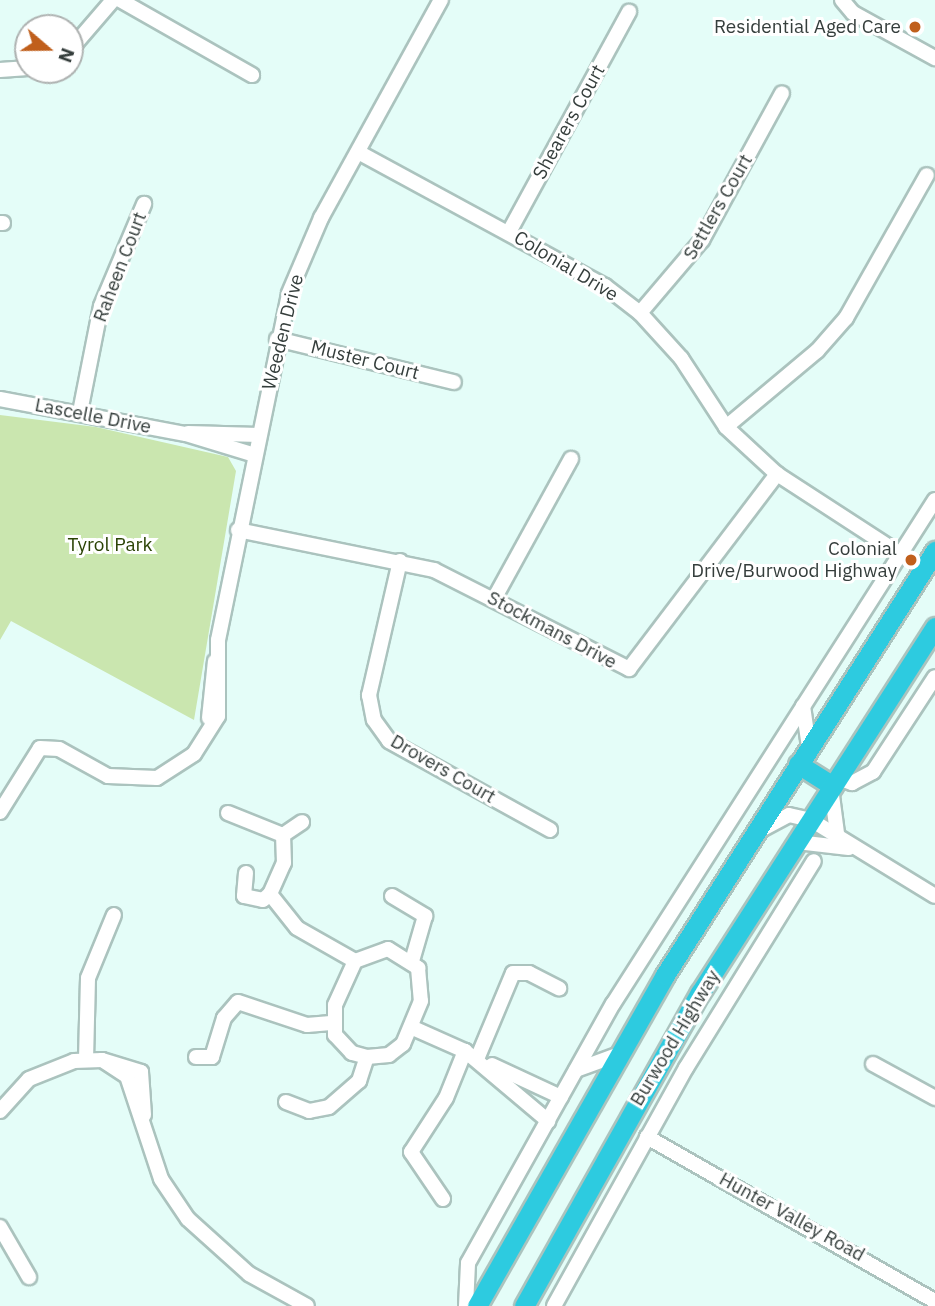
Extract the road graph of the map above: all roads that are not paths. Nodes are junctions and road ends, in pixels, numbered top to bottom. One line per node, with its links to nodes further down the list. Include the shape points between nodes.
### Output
1 (113, 0): 6 (street)
2 (120, 0): 8 (street)
3 (441, 0): 10 (street, Weeden Drive)
4 (842, 0): 7 (street, via 853,13)
5 (629, 12): 13 (street, Shearers Court)
6 (84, 34)
7 (935, 58)
8 (252, 75)
9 (782, 93): 14 (street, Settlers Court, via 702,240)
10 (358, 152): 13 (street, Colonial Drive); 15 (street, Weeden Drive, via 302,258)
11 (927, 175): 19 (street, via 846,318 817,351)
12 (144, 204): 18 (street, Raheen Court, via 101,306)
13 (509, 232): 14 (street, Colonial Drive)
14 (640, 313): 19 (street, Colonial Drive, via 681,358)
15 (277, 339): 16 (street, Muster Court); 21 (street, Weeden Drive)
16 (453, 382)
17 (0, 399): 18 (street, Lascelle Drive)
18 (80, 412): 20 (street, Lascelle Drive)
19 (726, 427): 24 (street, Colonial Drive)
20 (186, 433): 21 (street, Lascelle Drive); 22 (street, Lascelle Drive)
21 (259, 435): 22 (street, Weeden Drive)
22 (255, 455): 26 (street, Weeden Drive)
23 (571, 459): 30 (street)
24 (777, 474): 28 (street, Colonial Drive); 30 (street, Stockmans Drive, via 629,669)
25 (935, 500): 28 (street)
26 (238, 530): 29 (street, Stockmans Drive); 37 (street, Weeden Drive, via 217,652 220,708 200,746 170,772 135,780 40,748)
27 (935, 551): 34 (highway, Burwood Highway)
28 (900, 554): 33 (street)
29 (400, 561): 30 (street, Stockmans Drive); 41 (street, Drovers Court, via 369,695 374,720 389,741)
30 (494, 599)
31 (935, 627): 36 (highway, Burwood Highway)
32 (933, 687): 36 (street, via 873,772 852,783)
33 (803, 706): 34 (street); 66 (street)
34 (809, 747): 35 (highway, Burwood Highway)
35 (799, 764): 36 (highway); 42 (highway, Burwood Highway)
36 (834, 784): 39 (highway, Burwood Highway); 43 (street)
37 (0, 812)
38 (228, 814): 44 (street)
39 (811, 820): 42 (street, via 789,815); 43 (street); 46 (highway, Burwood Highway)
40 (303, 822): 44 (street)
41 (550, 830)
42 (756, 833): 60 (highway, Burwood Highway)
43 (837, 833): 45 (street)
44 (283, 835): 51 (street, via 284,863)
45 (849, 848): 46 (street); 52 (street)
46 (792, 850): 49 (street); 74 (highway, Burwood Highway)
47 (814, 861): 49 (street, Burwood Highway)
48 (246, 873): 51 (street, via 244,896)
49 (796, 890): 72 (street, Burwood Highway)
50 (398, 893): 55 (street, via 427,924)
51 (270, 894): 54 (street, via 297,928)
52 (935, 896)
53 (114, 915): 64 (street, via 88,978)
54 (355, 961): 55 (street, via 388,949); 57 (street)
55 (412, 961): 58 (street, via 422,982)
56 (559, 988): 63 (street, via 529,973 513,973)
57 (331, 1023): 61 (street, via 307,1025 238,1002 224,1018 212,1057); 62 (street, via 340,1043)
58 (413, 1028): 59 (street); 62 (street, via 389,1055)
59 (465, 1051): 63 (street); 73 (street, via 446,1098 411,1152)
60 (617, 1055): 66 (street); 81 (highway, Burwood Highway)
61 (196, 1057)
62 (367, 1057): 69 (street, via 359,1082 329,1107 309,1111)
63 (477, 1059): 67 (street); 71 (street)
64 (86, 1060): 70 (street, via 29,1079); 79 (street, via 102,1059 141,1072 143,1131 161,1179 203,1235 249,1274)
65 (873, 1064): 68 (street)
66 (576, 1070): 67 (street)
67 (561, 1097): 71 (street)
68 (935, 1098)
69 (286, 1102)
70 (0, 1111)
71 (548, 1121): 80 (street, via 468,1263)
72 (647, 1137): 76 (street, Burwood Highway); 78 (street, Hunter Valley Road)
73 (443, 1199)
74 (569, 1223): 76 (street); 82 (highway, Burwood Highway)
75 (0, 1227): 77 (street, via 13,1263)
76 (594, 1236): 83 (street, Burwood Highway)
77 (29, 1278)
78 (935, 1301)
79 (307, 1306)
80 (466, 1306)
81 (477, 1306)
82 (524, 1306)
83 (554, 1306)

